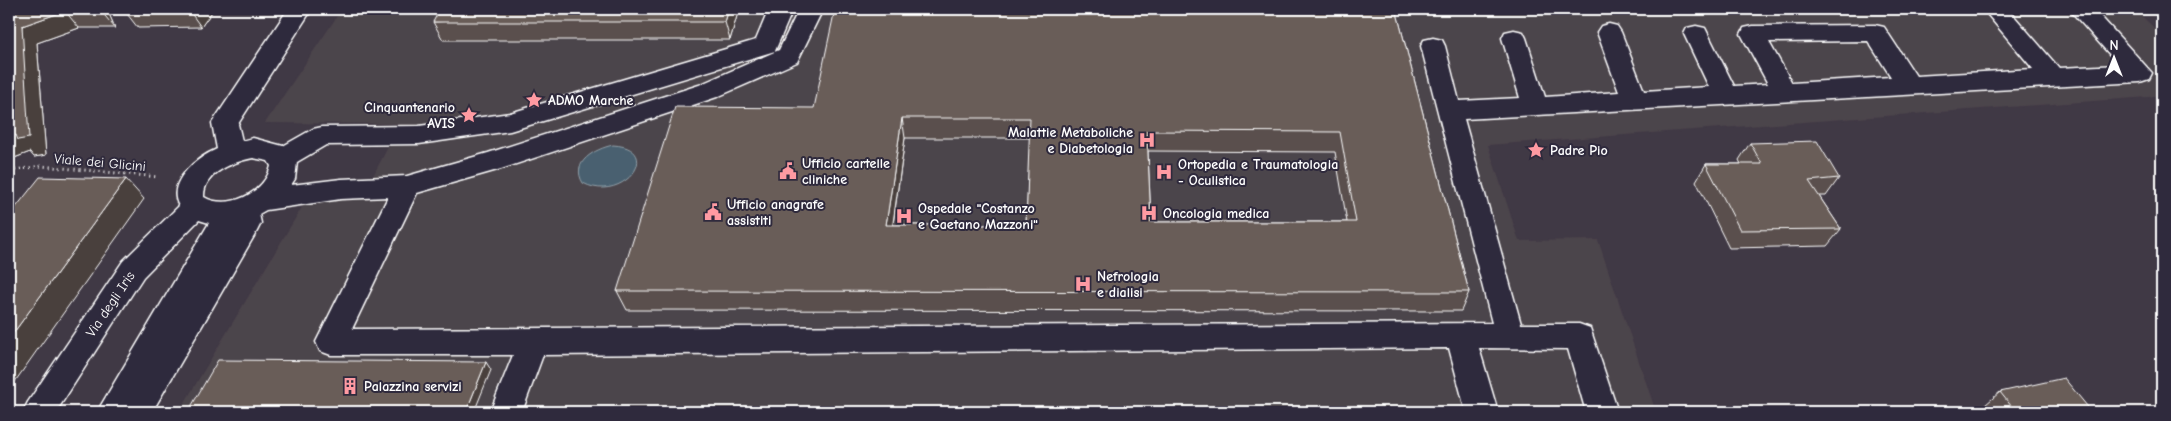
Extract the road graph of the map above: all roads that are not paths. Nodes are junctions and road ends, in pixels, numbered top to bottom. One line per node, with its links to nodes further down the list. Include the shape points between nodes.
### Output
1 (300, 9): 18 (street, via 225,123)
2 (781, 9): 10 (street)
3 (810, 9): 10 (street)
4 (1995, 9): 11 (street)
5 (2081, 9): 11 (street, via 2140,73)
6 (1609, 32): 15 (street)
7 (1696, 34): 14 (street)
8 (1514, 38): 16 (street)
9 (1433, 46): 17 (street)
10 (777, 51): 19 (street, via 510,122 419,135 322,136); 20 (street, via 708,91 492,162)
11 (2053, 77): 12 (street)
12 (1909, 86): 13 (street); 13 (street, via 1875,33 1753,34)
13 (1785, 92): 14 (street)
14 (1726, 96): 15 (street)
15 (1635, 101): 16 (street)
16 (1535, 106): 17 (street)
17 (1449, 111): 24 (street)
18 (231, 153): 19 (street, Via degli Iris, via 262,148); 21 (street, Via degli Iris, via 202,169)
19 (283, 158): 22 (street, via 286,164 283,178 274,190)
20 (407, 186): 22 (street, via 341,189); 25 (street, via 331,342)
21 (194, 194): 22 (street, via 211,213); 26 (street, Via degli Iris, via 133,269)
22 (244, 207): 27 (street, via 209,249); 28 (street, via 247,223)
23 (1460, 335): 24 (street); 25 (street); 30 (street)
24 (1510, 336): 31 (street, via 1579,337)
25 (534, 342): 29 (street)
26 (39, 412)
27 (113, 412)
28 (135, 412)
29 (506, 412)
30 (1482, 412)
31 (1602, 412)

